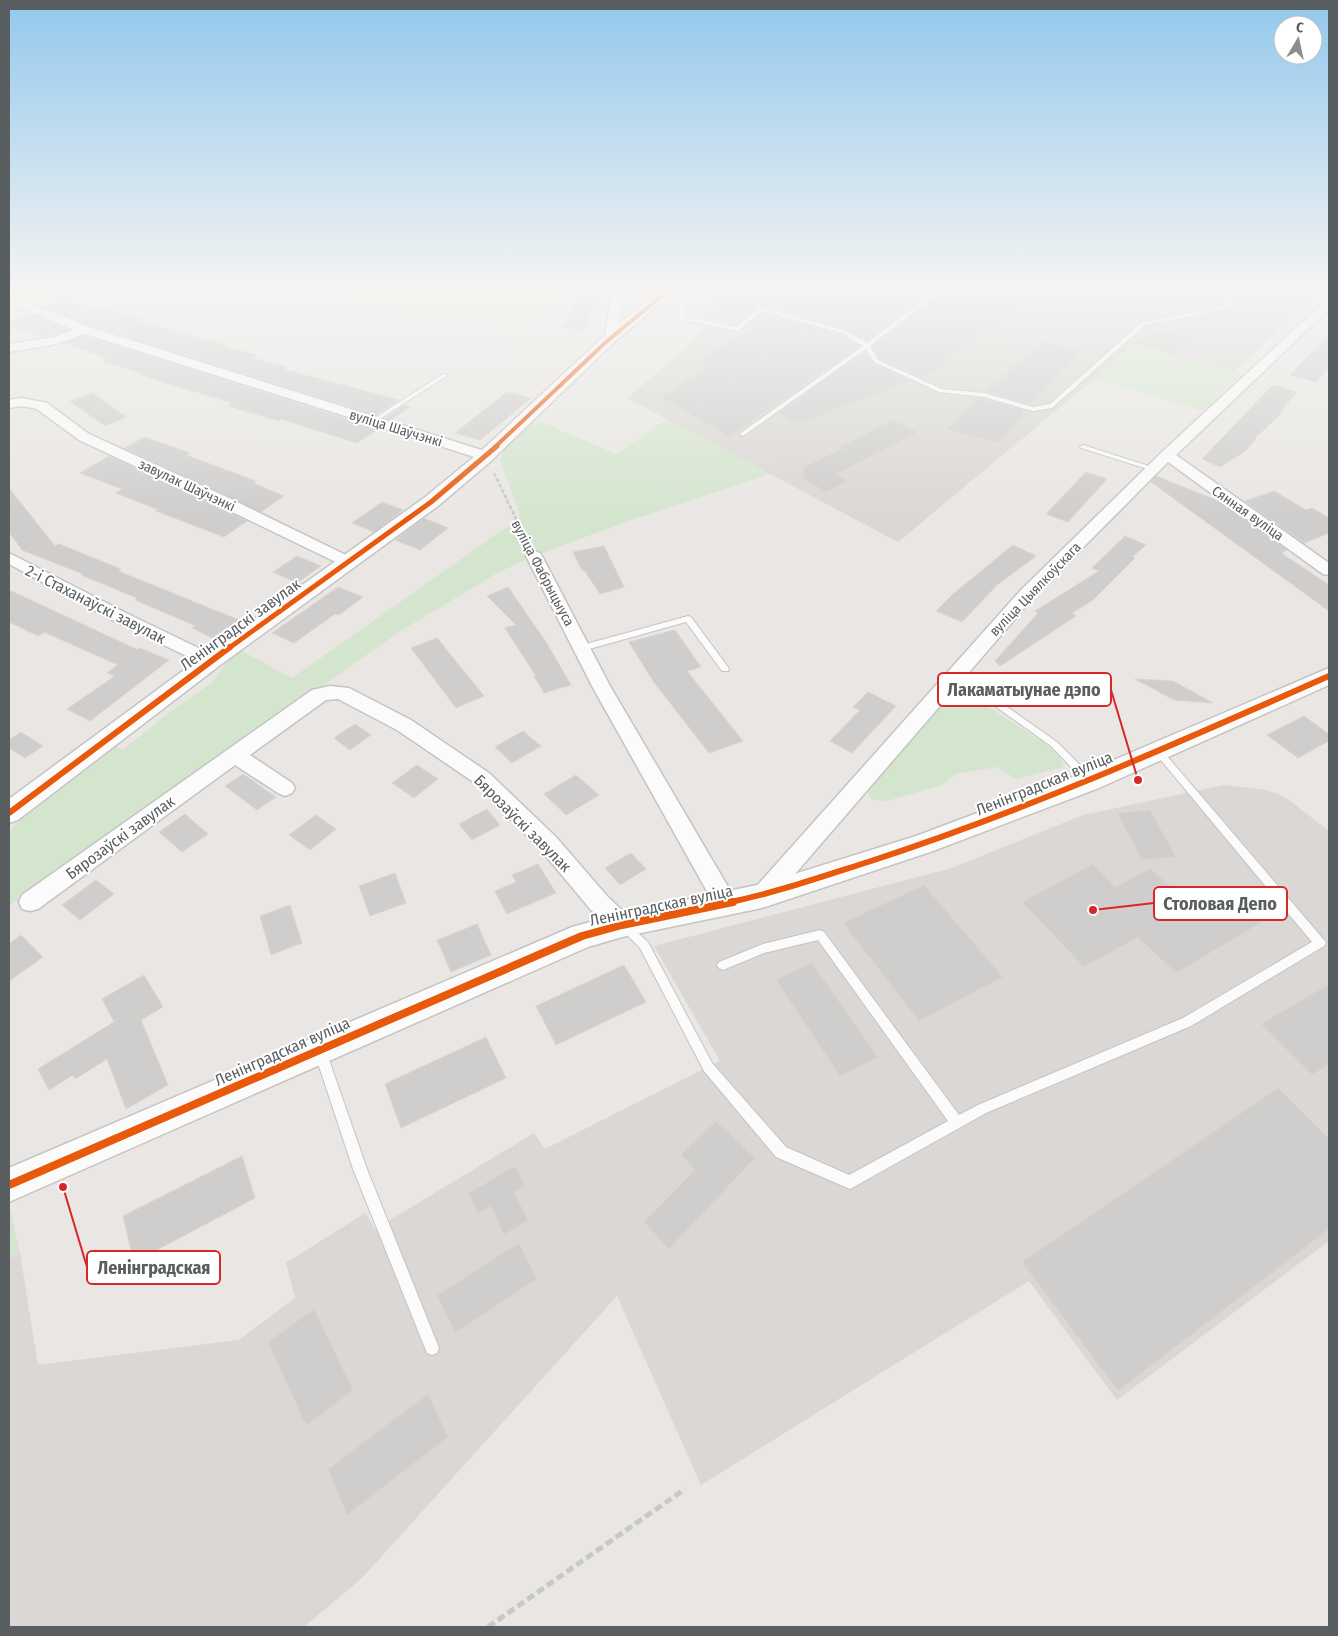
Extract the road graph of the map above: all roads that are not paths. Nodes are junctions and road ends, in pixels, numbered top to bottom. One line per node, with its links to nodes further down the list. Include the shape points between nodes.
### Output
1 (194, 364): 9 (street, вуліца Шаўчэнкі)
2 (584, 364): 13 (street)
3 (841, 364): 10 (lane)
4 (883, 364): 5 (lane, via 941,391 984,394 1033,409 1052,406)
5 (1098, 364)
6 (1264, 364): 12 (street, вуліца Цыялкоўскага)
7 (445, 375): 9 (lane)
8 (9, 404): 17 (street, завулак Шаўчэнкі, via 42,404 76,432 113,452)
9 (373, 421): 13 (street, вуліца Шаўчэнкі)
10 (744, 434)
11 (1083, 448): 14 (lane)
12 (1167, 455): 14 (street, вуліца Цыялкоўскага); 18 (street, Сянная вуліца)
13 (486, 456): 17 (street, Ленінградскі завулак, via 431,502)
14 (1153, 469): 22 (street, вуліца Цыялкоўскага, via 1027,594)
15 (534, 556): 19 (street, вуліца Фабрыцыуса)
16 (9, 558): 20 (street, 2-і Стаханаўскі завулак)
17 (348, 562): 20 (street, Ленінградскі завулак)
18 (1329, 570)
19 (582, 648): 21 (lane, via 688,619); 31 (street, вуліца Фабрыцыуса)
20 (211, 661): 28 (street, Ленінградскі завулак)
21 (725, 669)
22 (956, 674): 26 (lane, via 1054,744); 29 (street, вуліца Цыялкоўскага)
23 (1329, 676): 24 (street, Ленінградская вуліца)
24 (1158, 751): 26 (street, Ленінградская вуліца); 35 (lane, via 1320,943 1187,1022)
25 (235, 756): 27 (street); 30 (street, Бярозаўскі завулак); 32 (street, Бярозаўскі завулак, via 320,695 342,693 404,725 482,778 548,843)
26 (1090, 781): 29 (street, Ленінградская вуліца, via 924,844)
27 (285, 788)
28 (9, 813)
29 (762, 896): 31 (street, Ленінградская вуліца)
30 (30, 902)
31 (726, 904): 32 (street, Ленінградская вуліца)
32 (622, 925): 34 (street, Ленінградская вуліца, via 582,936); 35 (lane, via 644,945 708,1066 781,1152 850,1182)
33 (723, 965): 35 (lane, via 763,949 820,935)
34 (320, 1050): 36 (street, Ленінградская вуліца); 37 (lane, via 360,1169)
35 (956, 1122)
36 (9, 1185)
37 (432, 1348)

